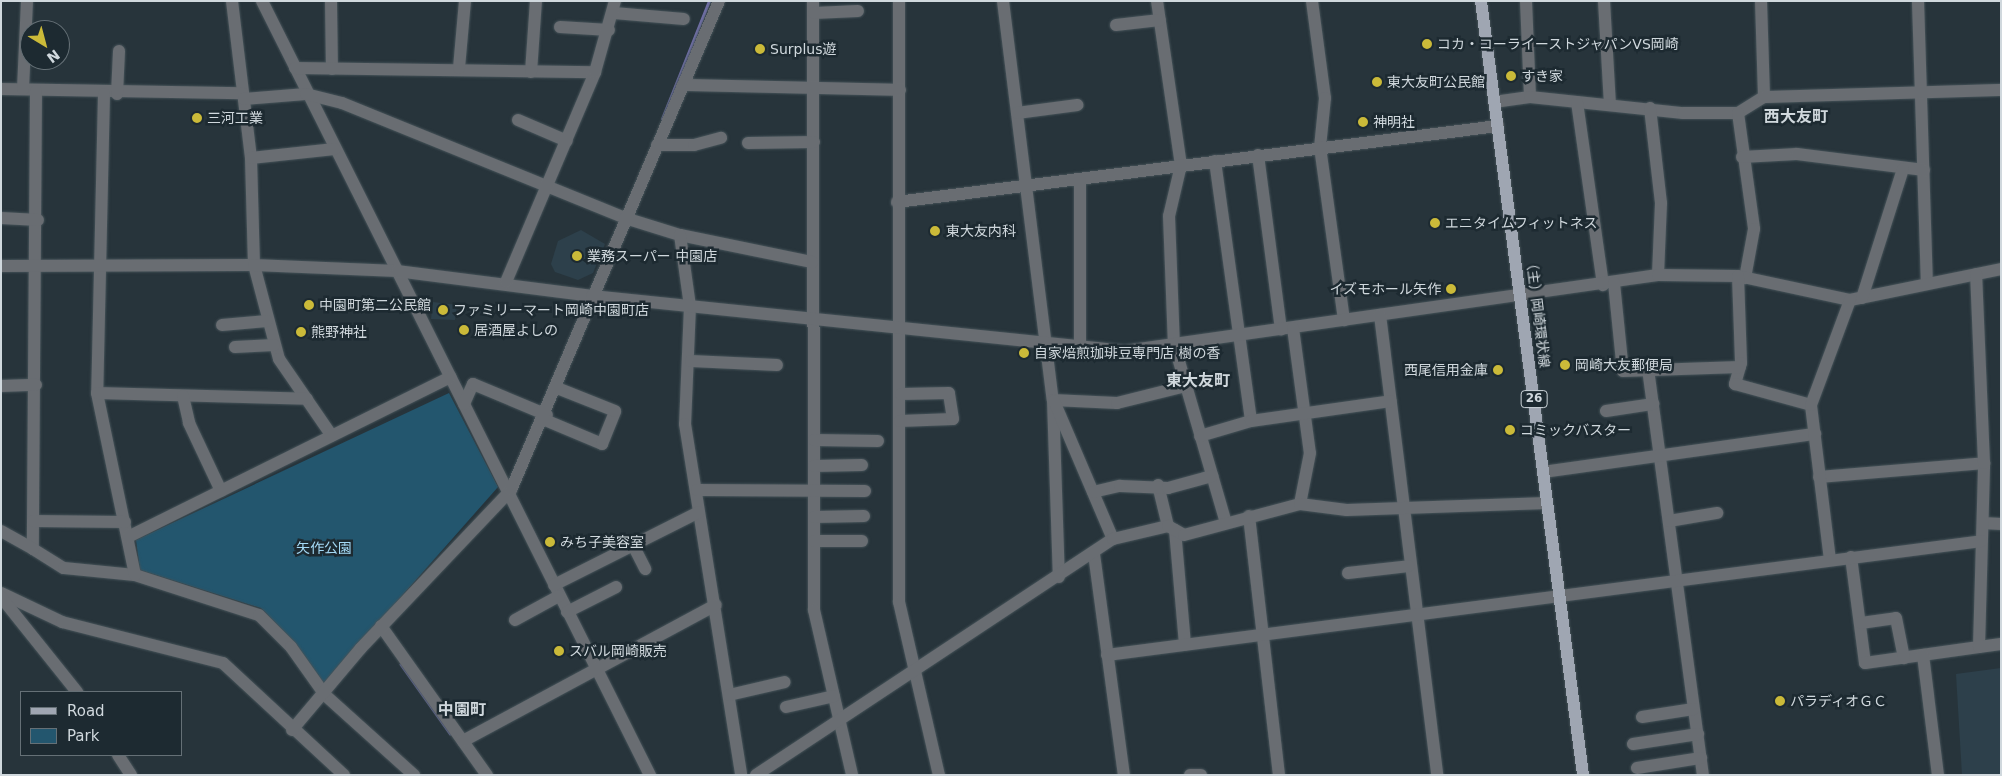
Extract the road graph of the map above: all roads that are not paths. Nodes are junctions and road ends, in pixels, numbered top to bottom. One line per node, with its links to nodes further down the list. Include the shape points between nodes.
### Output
1 (27, 1): 33 (street)
2 (232, 1): 42 (street)
3 (262, 1): 26 (street)
4 (331, 1): 28 (street)
5 (465, 1): 27 (street)
6 (536, 1): 29 (street)
7 (719, 1): 31 (street)
8 (899, 1): 35 (street)
9 (1003, 1): 51 (street)
10 (1157, 1): 21 (street)
11 (1312, 1): 59 (street, via 1325,98)
12 (1481, 1): 45 (main road, （主）岡崎環状線 / 26)
13 (1526, 1): 43 (street)
14 (1761, 1): 44 (street)
15 (1918, 1): 38 (street)
16 (1608, 4): 48 (street)
17 (614, 7): 20 (street); 24 (street)
18 (814, 7): 19 (street); 34 (street)
19 (858, 11)
20 (684, 19)
21 (1160, 20): 22 (street); 65 (street)
22 (1116, 25)
23 (560, 27): 24 (street)
24 (609, 30): 30 (street)
25 (119, 51): 40 (street)
26 (295, 68): 28 (street); 41 (street)
27 (459, 68): 28 (street); 29 (street)
28 (332, 69)
29 (531, 72): 30 (street)
30 (595, 72): 55 (street)
31 (683, 85): 34 (street); 58 (street)
32 (1, 89): 33 (street)
33 (23, 89): 37 (street)
34 (816, 89): 35 (street); 56 (street)
35 (900, 90): 71 (street)
36 (2001, 90): 38 (street)
37 (36, 91): 39 (street); 74 (street)
38 (1920, 92): 44 (street); 67 (street)
39 (104, 94): 40 (street); 80 (street)
40 (117, 94): 42 (street)
41 (306, 94): 42 (street); 60 (street); 69 (street, via 342,103)
42 (243, 96): 63 (street)
43 (1530, 97): 45 (street); 46 (street)
44 (1764, 97): 50 (street)
45 (1494, 102): 53 (main road, （主）岡崎環状線 / 26)
46 (1577, 102): 48 (street); 87 (street)
47 (1077, 105): 51 (street)
48 (1610, 105): 49 (street)
49 (1650, 108): 50 (street); 84 (street, via 1661,203)
50 (1738, 112): 62 (street)
51 (1017, 113): 70 (street)
52 (518, 120): 55 (street)
53 (1498, 126): 59 (street); 89 (main road, （主）岡崎環状線 / 26)
54 (721, 138): 58 (street, via 694,145)
55 (567, 141): 69 (street)
56 (814, 142): 57 (street); 76 (street)
57 (748, 143)
58 (657, 145): 73 (street)
59 (1320, 147): 61 (street); 95 (street)
60 (336, 149): 63 (street); 82 (street)
61 (1258, 155): 64 (street); 98 (street)
62 (1742, 157): 66 (street, via 1797,154); 85 (street, via 1754,229)
63 (251, 158): 77 (street)
64 (1216, 161): 65 (street); 100 (street)
65 (1181, 166): 68 (street); 101 (street, via 1169,216)
66 (1903, 169): 67 (street); 91 (street)
67 (1924, 170): 88 (street)
68 (1080, 179): 70 (street); 105 (street)
69 (548, 186): 73 (street); 86 (street)
70 (1025, 186): 71 (street); 103 (street)
71 (897, 202): 99 (street)
72 (1, 218): 74 (street)
73 (624, 218): 75 (street); 90 (street)
74 (38, 220): 79 (street)
75 (680, 235): 76 (street); 92 (street)
76 (812, 262): 94 (street)
77 (254, 265): 80 (street); 82 (street); 96 (street)
78 (1, 266): 79 (street)
79 (38, 267): 80 (street); 111 (street)
80 (100, 267): 115 (street)
81 (2001, 269): 83 (street)
82 (397, 271): 86 (street); 110 (street)
83 (1976, 274): 88 (street); 135 (street)
84 (1658, 275): 85 (street); 87 (street)
85 (1741, 277): 91 (street); 108 (street)
86 (506, 282): 90 (street)
87 (1608, 284): 89 (street); 109 (street, via 1623,371)
88 (1927, 284): 91 (street)
89 (1522, 294): 93 (street); 138 (main road, （主）岡崎環状線 / 26)
90 (592, 296): 92 (street); 114 (street)
91 (1856, 299): 123 (street)
92 (690, 306): 94 (street); 106 (street)
93 (1380, 315): 95 (street); 120 (street)
94 (813, 319): 99 (street); 132 (street)
95 (1344, 320): 98 (street)
96 (267, 322): 97 (street); 102 (street)
97 (222, 325)
98 (1287, 328): 100 (street); 125 (street)
99 (901, 330): 103 (street); 116 (street)
100 (1240, 335): 101 (street); 128 (street)
101 (1174, 344): 105 (street, via 1125,351); 113 (street)
102 (274, 345): 104 (street); 118 (street)
103 (1046, 346): 105 (street); 119 (street)
104 (235, 347)
105 (1080, 348)
106 (691, 362): 107 (street); 142 (street, via 685,424)
107 (777, 365)
108 (1740, 367): 109 (street); 123 (street, via 1735,384)
109 (1648, 369): 122 (street)
110 (450, 377): 121 (street); 130 (street)
111 (36, 385): 112 (street); 156 (street)
112 (1, 386)
113 (1185, 386): 119 (street, via 1117,403); 131 (street)
114 (557, 388): 126 (street); 126 (street, via 615,411 602,444)
115 (97, 393): 117 (street); 158 (street)
116 (901, 394): 127 (street); 127 (street, via 949,392 953,419)
117 (183, 396): 118 (street); 143 (street, via 189,423)
118 (307, 399): 130 (street)
119 (1053, 400): 146 (street); 178 (street)
120 (1391, 401): 125 (street); 150 (street)
121 (464, 404): 126 (street, via 473,384); 147 (street)
122 (1653, 404): 124 (street); 134 (street)
123 (1811, 404): 129 (street)
124 (1606, 411)
125 (1305, 414): 128 (street); 149 (street, via 1310,453)
126 (546, 417): 147 (street)
127 (900, 421): 198 (street, via 899,602)
128 (1251, 421): 131 (street)
129 (1816, 434): 134 (street); 140 (street)
130 (332, 436): 143 (street)
131 (1200, 436): 139 (street)
132 (814, 440): 133 (street); 137 (street)
133 (878, 441)
134 (1661, 457): 138 (street); 157 (street)
135 (1984, 463): 140 (street); 159 (street)
136 (862, 465): 137 (street)
137 (814, 466): 145 (street)
138 (1543, 472): 148 (main road, （主）岡崎環状線 / 26)
139 (1212, 476): 141 (street, via 1168,488); 160 (street)
140 (1819, 477): 173 (street)
141 (1158, 485): 146 (street, via 1120,486); 162 (street)
142 (697, 490): 145 (street); 151 (street)
143 (221, 491): 164 (street)
144 (865, 491): 145 (street)
145 (814, 492): 155 (street)
146 (1093, 492): 165 (street)
147 (507, 495): 181 (street); 189 (street)
148 (1547, 503): 150 (street); 183 (main road, （主）岡崎環状線 / 26)
149 (1300, 504): 150 (street, via 1347,510); 154 (street)
150 (1405, 508): 174 (street)
151 (699, 512): 169 (street); 184 (street)
152 (1717, 513): 157 (street)
153 (864, 516): 155 (street)
154 (1249, 516): 160 (street); 190 (street)
155 (814, 517): 166 (street)
156 (33, 521): 158 (street); 170 (street)
157 (1669, 521): 179 (street)
158 (125, 522): 164 (street)
159 (1984, 523): 161 (street); 168 (street)
160 (1226, 524): 162 (street, via 1184,535)
161 (2001, 524)
162 (1172, 528): 165 (street); 192 (street)
163 (1, 531): 170 (street)
164 (128, 537): 177 (street)
165 (1112, 539): 171 (street)
166 (814, 541): 167 (street); 203 (street, via 814,610)
167 (862, 541)
168 (1982, 541): 172 (street); 193 (street)
169 (634, 545): 175 (street); 181 (street)
170 (32, 549): 177 (street, via 64,568)
171 (1094, 554): 178 (street); 194 (street)
172 (1851, 557): 173 (street); 188 (street)
173 (1830, 560): 179 (street)
174 (1409, 566): 176 (street); 186 (street)
175 (645, 569)
176 (1348, 573)
177 (135, 575): 201 (street, via 259,615 291,647)
178 (1059, 577): 198 (street)
179 (1676, 580): 183 (street); 205 (street)
180 (616, 587): 185 (street)
181 (557, 590): 185 (street); 187 (street)
182 (1, 595): 200 (street); 208 (street, via 62,622 223,663)
183 (1560, 595): 186 (street); 229 (main road, （主）岡崎環状線 / 26)
184 (716, 605): 197 (street); 202 (street)
185 (567, 612): 197 (street)
186 (1416, 616): 190 (street); 228 (street)
187 (515, 620)
188 (1861, 623): 196 (street, via 1896,618); 196 (street, via 1865,663)
189 (381, 626): 201 (street, via 328,685); 210 (street)
190 (1260, 634): 192 (street); 227 (street)
191 (2001, 644): 193 (street)
192 (1185, 645): 194 (street)
193 (1979, 647): 195 (street)
194 (1107, 655): 224 (street)
195 (1923, 655): 196 (street); 231 (street)
196 (1904, 658)
197 (594, 668): 210 (street); 219 (street)
198 (915, 671): 207 (street); 223 (street)
199 (785, 682): 202 (street)
200 (76, 691)
201 (325, 695): 208 (street); 217 (street)
202 (729, 695): 220 (street)
203 (834, 696): 204 (street); 207 (street)
204 (786, 707)
205 (1693, 710): 206 (street); 209 (street)
206 (1642, 717)
207 (839, 721): 221 (street); 222 (street)
208 (292, 730): 216 (street)
209 (1698, 734): 211 (street); 213 (street)
210 (463, 741): 218 (street)
211 (1633, 744)
212 (119, 756): 215 (street)
213 (1700, 758): 214 (street); 230 (street)
214 (1637, 768)
215 (131, 775)
216 (344, 775)
217 (414, 775)
218 (487, 775)
219 (650, 775)
220 (741, 775)
221 (756, 775)
222 (852, 775)
223 (939, 775)
224 (1124, 775)
225 (1190, 775): 226 (street)
226 (1200, 775)
227 (1279, 775)
228 (1437, 775)
229 (1583, 775)
230 (1703, 775)
231 (1938, 775)

